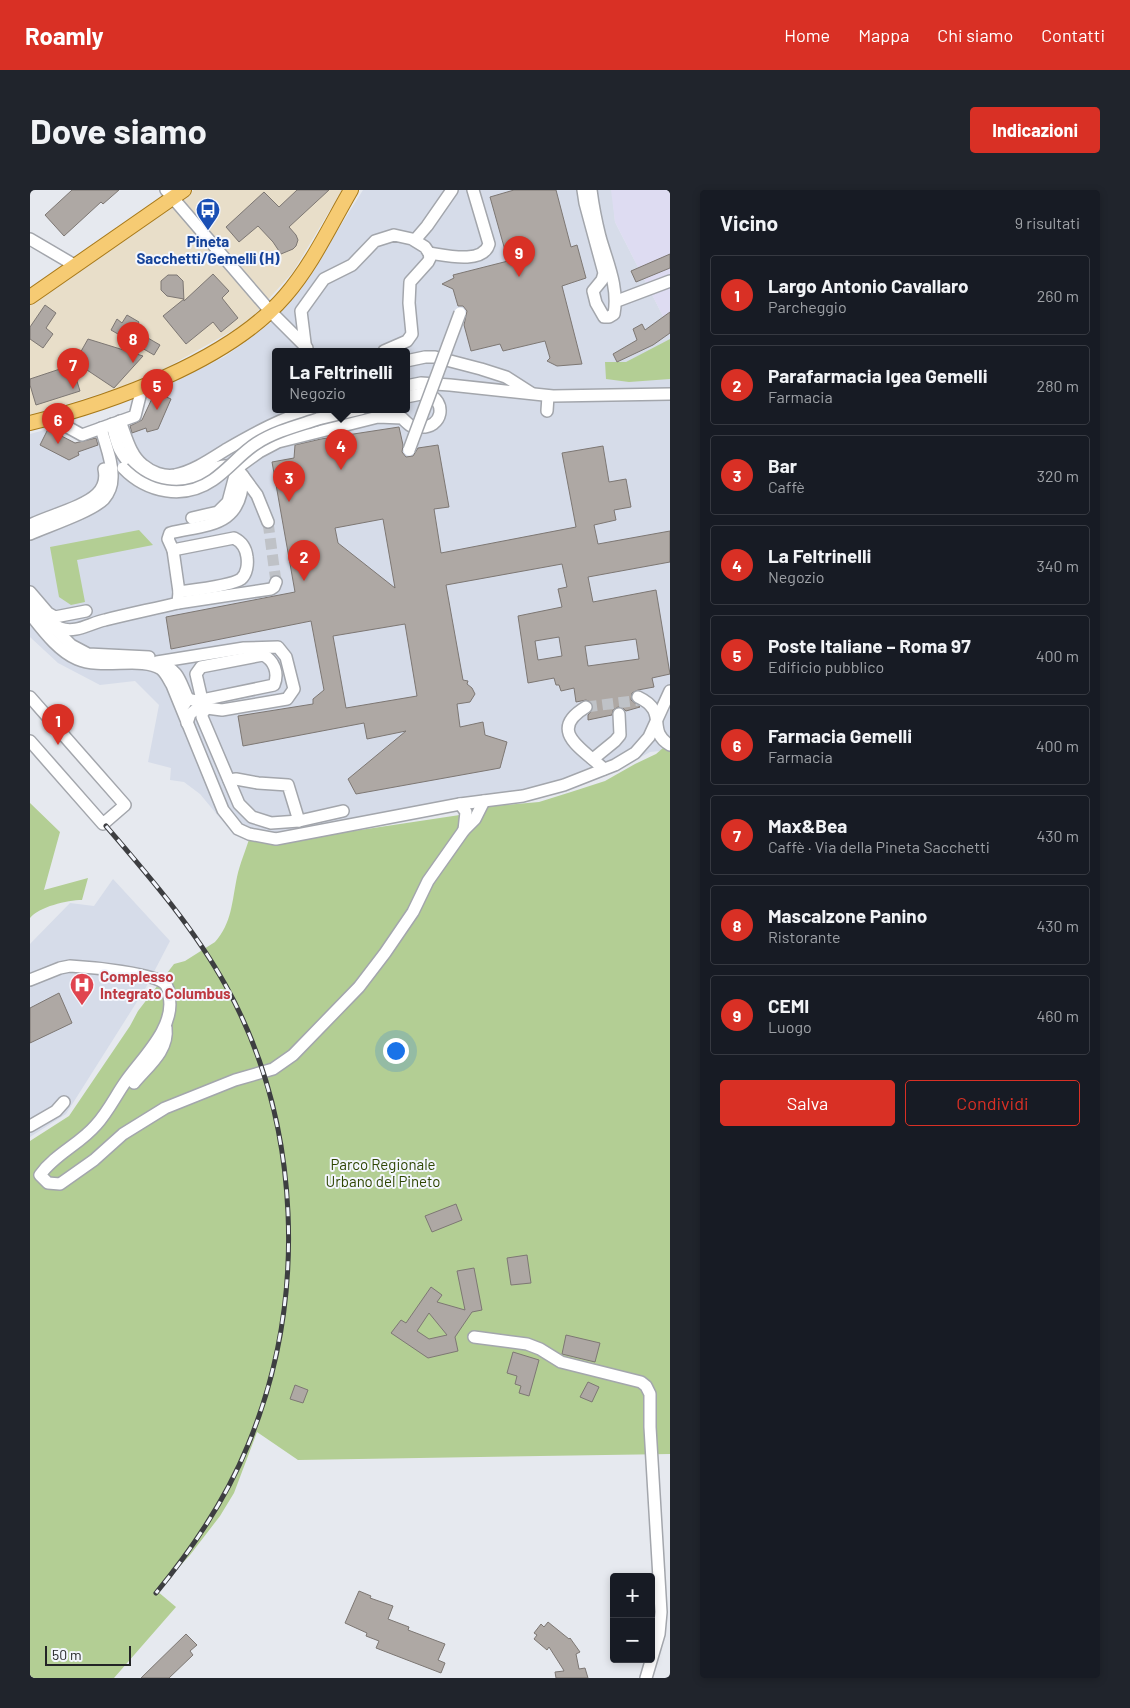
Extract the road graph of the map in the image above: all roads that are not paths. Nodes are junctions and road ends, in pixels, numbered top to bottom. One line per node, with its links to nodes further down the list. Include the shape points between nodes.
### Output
1 (351, 190): 14 (main road, via 311,259)
2 (452, 190): 8 (street)
3 (474, 190): 9 (street, via 488,244 486,250 462,258)
4 (583, 190): 13 (street, via 604,273 593,292 604,317 614,314)
5 (591, 190): 13 (street)
6 (175, 193): 10 (main road); 14 (street)
7 (30, 239): 10 (street)
8 (415, 240): 9 (street); 17 (street, via 394,235 378,239 352,265 324,279 301,311)
9 (429, 252): 18 (street, via 428,262 410,282 411,336)
10 (76, 266): 12 (main road)
11 (670, 281): 13 (street)
12 (30, 297)
13 (616, 301)
14 (270, 311): 16 (street); 21 (main road, via 221,348)
15 (460, 313): 32 (street, bridge)
16 (305, 348)
17 (307, 348)
18 (390, 348)
19 (410, 360): 22 (street, via 436,358 481,369 506,378)
20 (410, 385): 22 (street, via 421,383)
21 (142, 388): 28 (main road); 30 (street, via 135,416)
22 (532, 394): 25 (street)
23 (670, 394): 25 (street)
24 (410, 396): 34 (street, via 426,393 435,398 440,408 437,420 430,426 421,427 411,426 402,418 378,417 278,442 259,452)
25 (548, 396): 26 (street)
26 (547, 411)
27 (316, 414): 30 (street, via 296,414 270,424 194,468 174,475 153,472 142,465); 33 (street, bridge, via 246,450 214,479 191,490 175,492 151,487)
28 (51, 418): 29 (main road); 30 (street, via 82,435)
29 (30, 423)
30 (107, 426): 31 (street); 33 (street)
31 (119, 449): 33 (street); 34 (street, via 140,474 162,482 178,482 231,466)
32 (409, 450)
33 (106, 459): 37 (street, via 112,483 99,504)
34 (240, 472): 35 (street, via 228,502 218,512); 36 (street, via 257,495); 39 (street, via 242,486 234,509 211,525 170,533 168,539)
35 (192, 518)
36 (268, 522)
37 (33, 530): 38 (street)
38 (30, 539)
39 (172, 550): 42 (street); 42 (street, via 234,538 243,546 247,558 246,571 238,580)
40 (276, 582): 42 (street, via 271,588)
41 (30, 592): 44 (street, via 55,618)
42 (178, 598): 46 (street, via 73,629 60,628)
43 (30, 603): 46 (street)
44 (86, 611)
45 (30, 614): 47 (street, via 67,654 78,659 91,664)
46 (46, 620): 47 (street, via 71,645 88,654 149,658)
47 (160, 666): 51 (street, via 170,667 176,673); 52 (street, via 244,648 278,647 286,657 294,689 288,699 222,710); 54 (street, via 172,685)
48 (670, 691): 56 (street)
49 (638, 697): 56 (street, via 649,701)
50 (30, 698): 58 (street, via 125,806 103,824)
51 (188, 699): 52 (street); 54 (street)
52 (205, 703): 52 (street, via 274,685 274,665 270,658 263,655 201,667 196,674); 57 (street, via 190,714); 62 (street, via 202,717)
53 (586, 707): 60 (street, via 569,722 568,732 574,745)
54 (181, 710): 57 (street)
55 (619, 714): 60 (street, via 620,734)
56 (660, 714): 59 (street, via 659,733); 61 (street, via 649,737 635,752)
57 (186, 723): 64 (street, via 223,810 238,829 249,834 276,839 298,836)
58 (30, 741)
59 (670, 745)
60 (593, 760): 61 (street)
61 (604, 769): 63 (street, via 541,792)
62 (228, 780): 66 (street, via 239,804 252,817 271,823); 66 (street, via 288,785)
63 (484, 801): 64 (street); 67 (street)
64 (460, 804): 67 (street, via 466,812)
65 (343, 811): 66 (street)
66 (299, 821)
67 (464, 830): 69 (street, via 428,881 413,912 385,953 359,987 293,1056 273,1069 235,1080 165,1108 123,1134 60,1184 48,1183 40,1175 47,1165 96,1126 162,1034)
68 (30, 980): 69 (street, via 70,966 138,974 161,981 167,986 171,1004)
69 (165, 1024): 70 (street, via 164,1048)
70 (134, 1083)
71 (64, 1102): 72 (street, via 56,1111)
72 (30, 1126)
73 (474, 1337): 74 (street, via 527,1344 561,1362 641,1382 648,1388 661,1612 659,1634)
74 (646, 1678)

